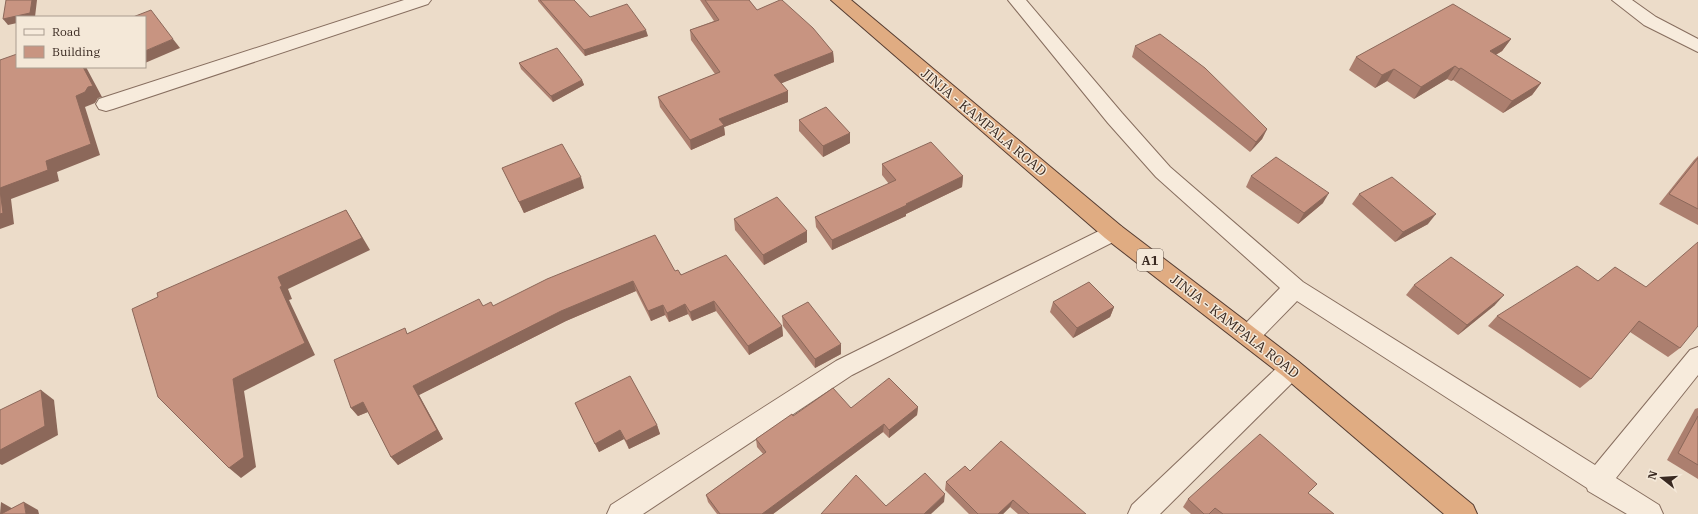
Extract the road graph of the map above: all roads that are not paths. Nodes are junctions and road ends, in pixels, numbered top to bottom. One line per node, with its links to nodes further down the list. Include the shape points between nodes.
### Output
1 (422, 0): 6 (street)
2 (840, 0): 7 (highway, JINJA - KAMPALA ROAD / A1)
3 (1017, 0): 8 (street, via 1163,172)
4 (1621, 0): 5 (street, via 1650,21)
5 (1698, 46)
6 (106, 104)
7 (1113, 232): 9 (highway, JINJA - KAMPALA ROAD / A1); 13 (street, via 844,368)
8 (1295, 288): 9 (street); 12 (street)
9 (1249, 335): 11 (highway, JINJA - KAMPALA ROAD / A1)
10 (1698, 357): 12 (street)
11 (1291, 368): 14 (street); 15 (highway, JINJA - KAMPALA ROAD / A1)
12 (1597, 482): 16 (street)
13 (620, 514)
14 (1141, 514)
15 (1464, 514)
16 (1650, 514)

